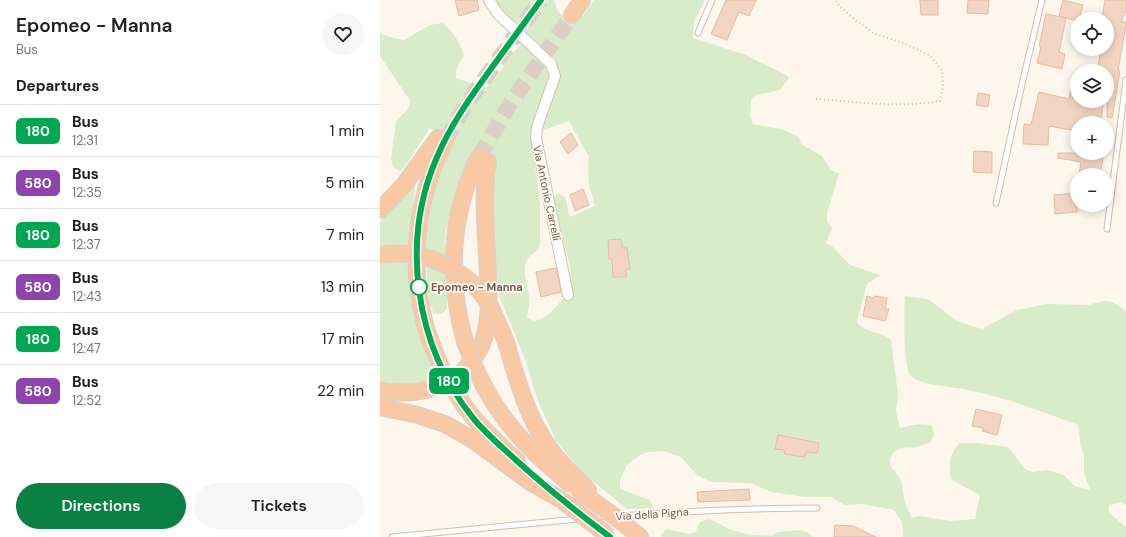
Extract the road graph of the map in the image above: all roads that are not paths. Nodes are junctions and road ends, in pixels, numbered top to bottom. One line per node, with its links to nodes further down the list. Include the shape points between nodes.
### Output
1 (489, 0): 12 (street, Via Antonio Carrelli, via 498,14 551,64 555,76 537,127 536,138)
2 (582, 0): 5 (highway)
3 (712, 0): 6 (lane)
4 (1042, 0): 8 (lane)
5 (572, 15)
6 (698, 33)
7 (1126, 80): 10 (lane)
8 (996, 203)
9 (380, 210): 16 (highway, bridge, via 442,138 426,189 419,223 417,255 418,287 430,339 443,371 456,393 488,435)
10 (1107, 229)
11 (380, 256): 15 (highway, bridge, via 400,254 433,259 474,285 498,322 523,397 539,431)
12 (568, 295)
13 (380, 390): 15 (highway, bridge, via 411,393 441,385 461,373 482,346 488,318 489,290 484,159 473,169 456,228 455,294 465,342 477,372 491,400 507,423 534,453)
14 (380, 407): 16 (highway, via 445,424)
15 (583, 490): 19 (highway, bridge)
16 (561, 500): 18 (highway, bridge)
17 (817, 508): 20 (lane, Via della Pigna, via 672,512 544,521)
18 (608, 536)
19 (639, 536)
20 (392, 537)

